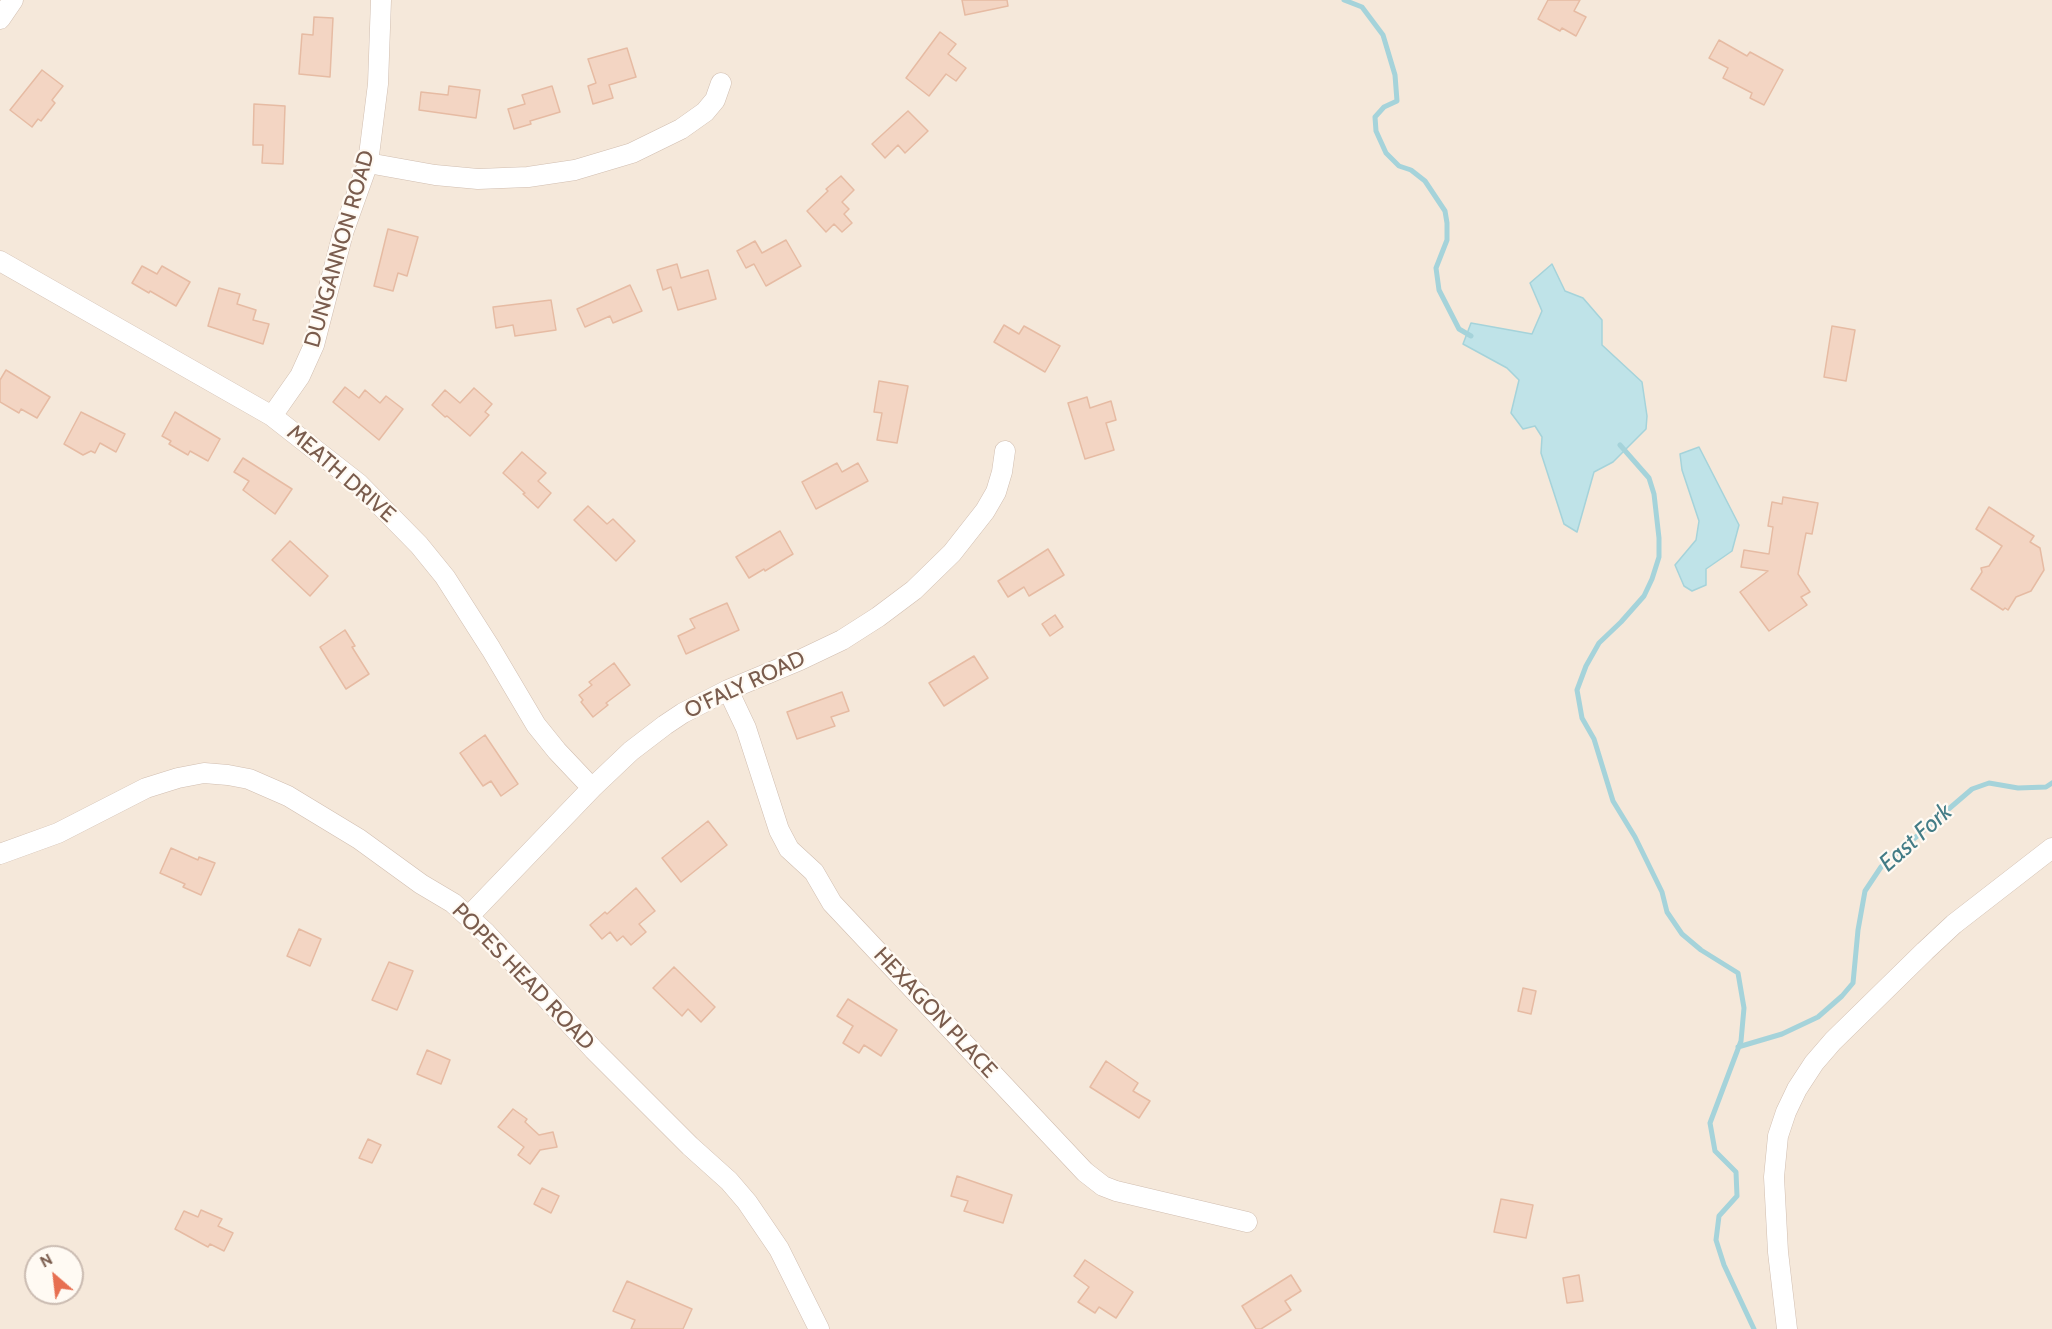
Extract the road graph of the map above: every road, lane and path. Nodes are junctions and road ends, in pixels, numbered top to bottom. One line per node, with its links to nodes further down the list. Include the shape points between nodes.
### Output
1 (13, 0): 3 (street)
2 (381, 0): 5 (street, DUNGANNON ROAD, via 378,84)
3 (0, 19)
4 (721, 83): 5 (street, via 705,112 681,129 632,153 574,170 478,179 435,176)
5 (368, 163): 7 (street, DUNGANNON ROAD, via 343,233 314,345 300,376)
6 (0, 261): 7 (street, MEATH DRIVE)
7 (272, 416): 10 (street, MEATH DRIVE, via 359,484 419,545 471,616 536,724)
8 (1005, 452): 9 (street, O'FALY ROAD, via 996,492 985,511 952,553 914,591 842,640)
9 (728, 690): 10 (street, O'FALY ROAD, via 664,724); 14 (street, HEXAGON PLACE, via 746,728 779,830 789,849 814,872 832,903 1085,1172 1116,1191)
10 (592, 788): 13 (street, O'FALY ROAD)
11 (2052, 848): 16 (street, via 1925,951 1833,1041 1797,1089 1778,1136 1774,1177)
12 (0, 854): 13 (street, POPES HEAD ROAD, via 58,833 146,788 204,773 228,775 249,779 288,796 359,839)
13 (469, 916): 15 (street, POPES HEAD ROAD, via 594,1050 747,1202 779,1249)
14 (1247, 1222)
15 (819, 1329)
16 (1787, 1329)

